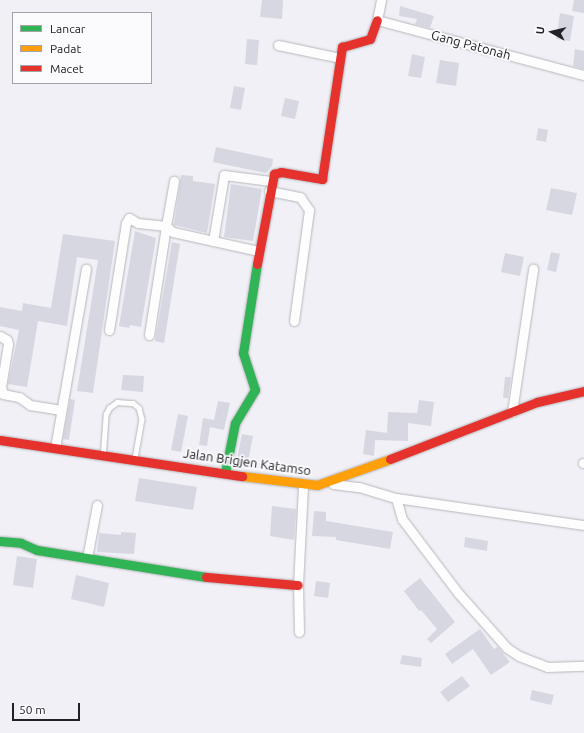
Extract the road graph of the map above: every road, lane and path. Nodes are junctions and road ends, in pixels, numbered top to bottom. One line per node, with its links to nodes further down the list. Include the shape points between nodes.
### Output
1 (381, 0): 2 (street)
2 (377, 20): 4 (street, via 370,39 344,45); 5 (street, Gang Patonah)
3 (278, 45): 4 (street)
4 (340, 58): 7 (street, via 322,179 281,172 274,174)
5 (584, 75)
6 (174, 181): 9 (street)
7 (271, 181): 8 (street); 10 (street, via 224,175)
8 (270, 191): 11 (street); 14 (street, via 300,198 309,210)
9 (166, 226): 10 (street, via 173,232); 15 (street, via 138,223 129,218); 16 (street)
10 (213, 241): 11 (street)
11 (259, 251): 25 (street, via 243,346 255,390 235,423)
12 (86, 269): 19 (street)
13 (532, 269): 20 (street)
14 (294, 321)
15 (109, 330)
16 (149, 335)
17 (0, 336): 19 (street, via 7,340 8,344 1,387 3,394 19,397 30,405)
18 (584, 391): 20 (street, via 560,395)
19 (60, 410): 22 (street)
20 (512, 412): 27 (street, via 348,476)
21 (0, 440): 22 (street, Jalan Brigjen Katamso)
22 (55, 448): 23 (street, Jalan Brigjen Katamso)
23 (103, 454): 24 (street, Jalan Brigjen Katamso); 24 (lane, via 106,414 109,408 117,402 133,403 139,408 142,419)
24 (135, 460): 25 (street, Jalan Brigjen Katamso)
25 (225, 473): 26 (street, Jalan Brigjen Katamso)
26 (303, 485): 27 (street, Jalan Brigjen Katamso); 33 (street)
27 (317, 485): 28 (street, Jalan Brigjen Katamso, via 360,487)
28 (396, 498): 30 (street, Jalan Brigjen Katamso); 35 (street, via 402,519 459,594 507,648 518,656 546,666)
29 (97, 505): 32 (street)
30 (584, 525)
31 (0, 540): 32 (street, via 21,543 37,550)
32 (87, 558): 33 (street, via 204,577)
33 (298, 585): 34 (street)
34 (299, 632)
35 (584, 666)

